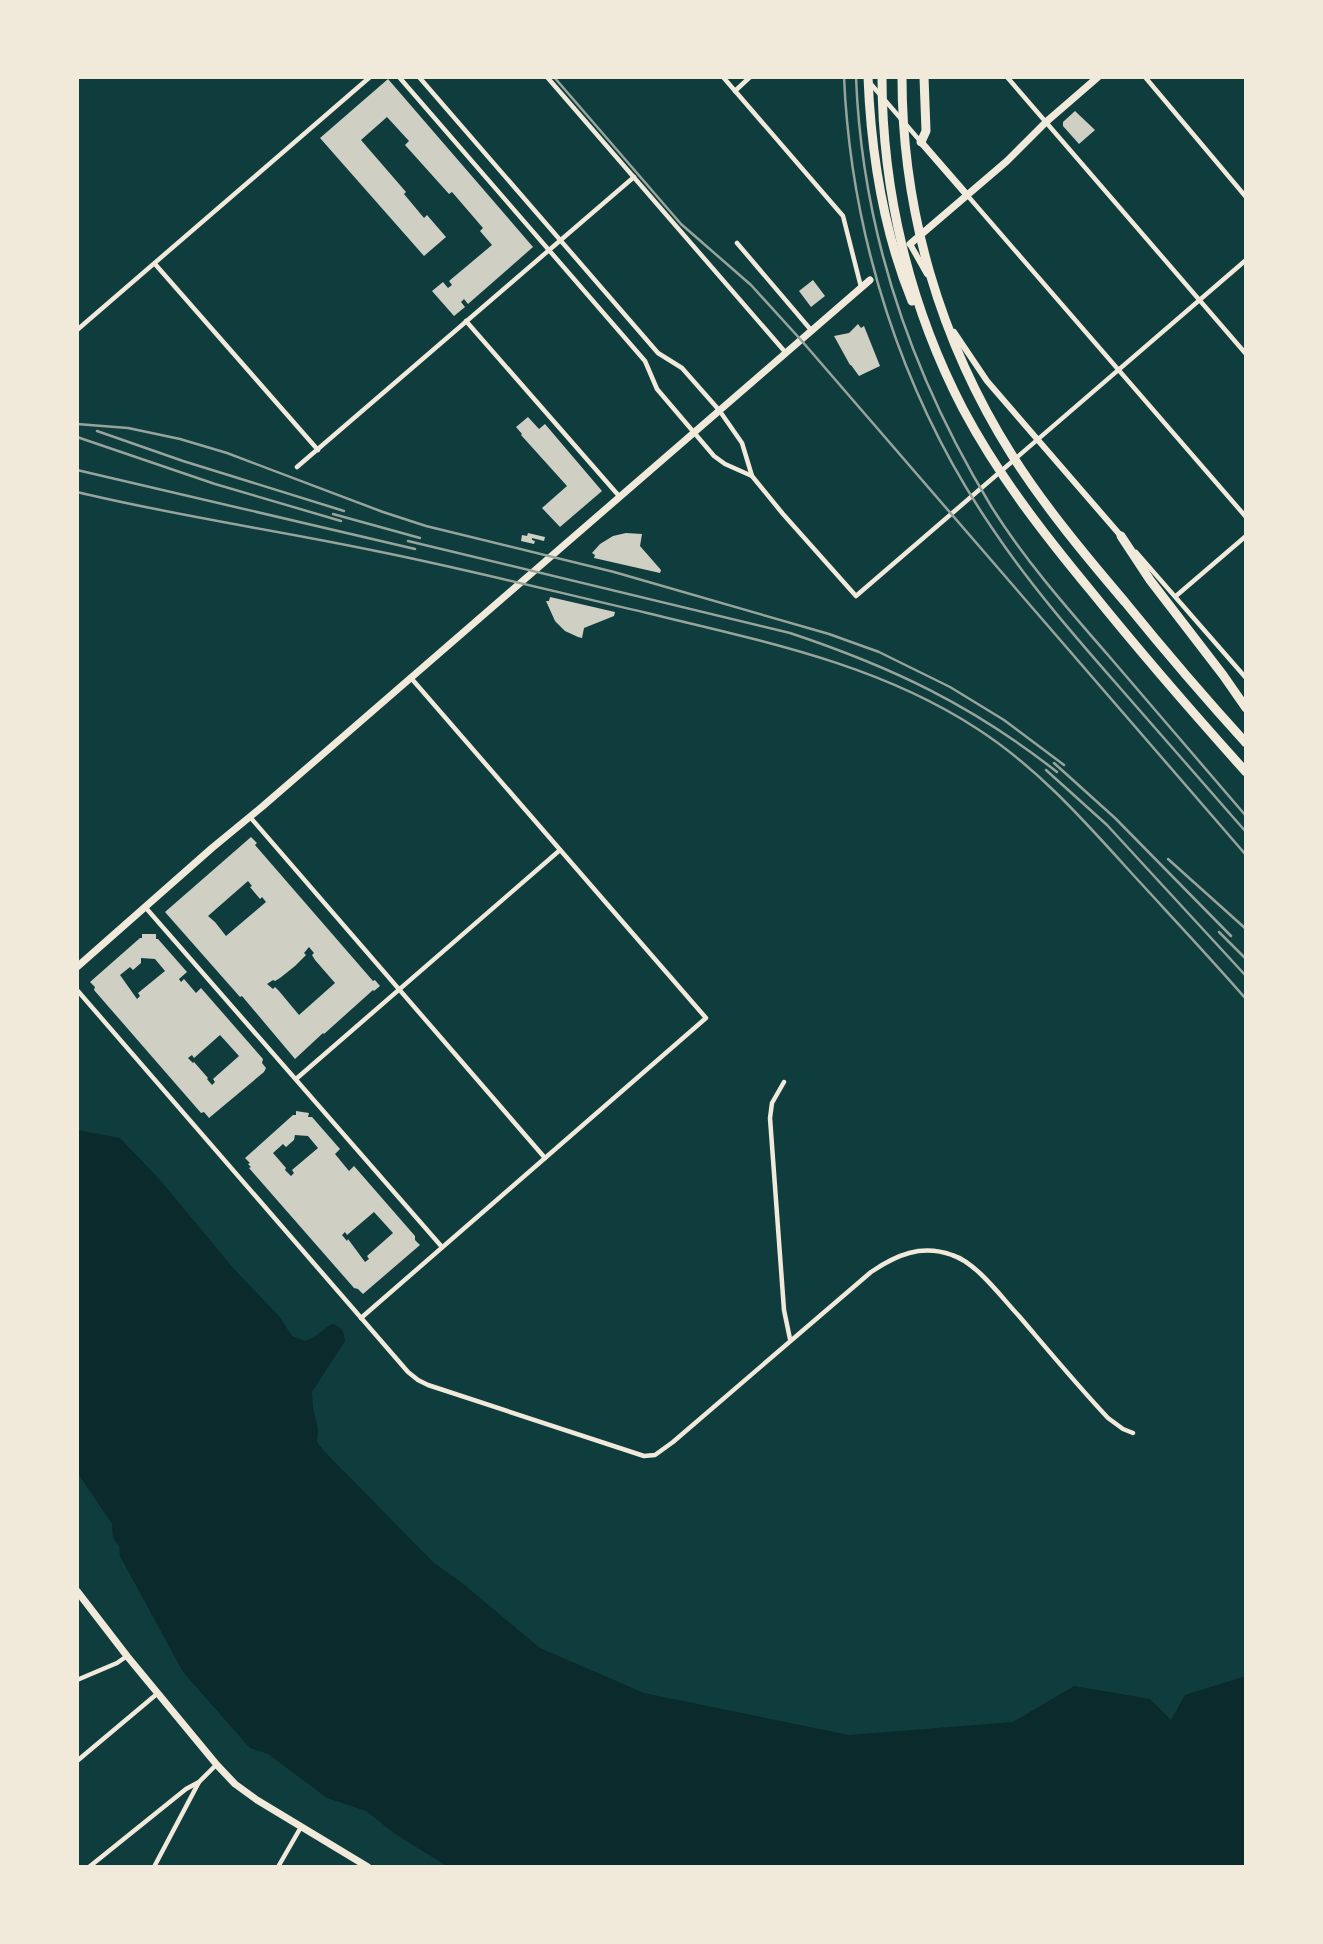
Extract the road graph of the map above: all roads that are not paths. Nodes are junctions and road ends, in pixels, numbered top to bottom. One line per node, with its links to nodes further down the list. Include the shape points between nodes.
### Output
1 (370, 77): 25 (street)
2 (399, 77): 23 (street)
3 (419, 77): 20 (street)
4 (547, 77): 17 (street)
5 (723, 77): 14 (street)
6 (750, 77): 14 (street)
7 (866, 77): 16 (street); 32 (highway, via 890,237)
8 (882, 77): 32 (highway, via 889,178 898,230)
9 (902, 77): 50 (highway, via 905,148 915,215 936,296 996,430 1100,573)
10 (924, 77): 16 (highway, via 926,128)
11 (1007, 77): 15 (street)
12 (1098, 77): 15 (main road)
13 (1144, 77): 19 (street)
14 (735, 91): 27 (street, via 844,216)
15 (1046, 122): 18 (main road); 28 (street)
16 (921, 142): 18 (main road)
17 (634, 177): 20 (street); 33 (street)
18 (967, 195): 22 (main road); 35 (street)
19 (1246, 197)
20 (559, 240): 23 (street); 36 (street, via 658,354 682,368)
21 (737, 243): 31 (street)
22 (910, 244): 38 (street, via 971,359)
23 (548, 250): 29 (street); 37 (street, via 645,361 657,389)
24 (1246, 260): 28 (street)
25 (155, 264): 30 (street); 39 (street)
26 (870, 280): 27 (main road)
27 (861, 288): 31 (main road)
28 (1199, 300): 34 (street); 35 (street)
29 (466, 321): 39 (street); 42 (street)
30 (77, 330)
31 (811, 331): 33 (main road)
32 (936, 349): 51 (highway, via 974,430 1022,504)
33 (786, 353): 36 (main road)
34 (1246, 354)
35 (1119, 370): 38 (street); 43 (street)
36 (719, 410): 37 (main road); 41 (street, via 742,443)
37 (694, 432): 41 (street, via 719,460); 42 (main road)
38 (1039, 440): 41 (street, via 856,596); 44 (street)
39 (318, 450): 40 (street)
40 (297, 467)
41 (752, 475)
42 (617, 498): 47 (main road)
43 (1246, 517)
44 (1121, 536): 46 (street); 49 (highway)
45 (1246, 536): 46 (street)
46 (1176, 596): 48 (street)
47 (411, 678): 52 (main road); 53 (street)
48 (1246, 678)
49 (1246, 708)
50 (1246, 743)
51 (1246, 772)
52 (250, 817): 54 (main road); 57 (street)
53 (560, 849): 57 (street); 60 (street, via 706,1018)
54 (146, 908): 55 (main road); 58 (street)
55 (77, 967)
56 (77, 990): 62 (street)
57 (400, 990): 58 (street); 60 (street)
58 (296, 1079): 61 (street)
59 (784, 1083): 63 (street, via 772,1103 770,1118)
60 (545, 1158): 61 (street)
61 (442, 1247): 62 (street)
62 (361, 1318): 63 (street, via 423,1383 649,1456 660,1453)
63 (790, 1340): 64 (street, via 890,1259 910,1251 950,1254 964,1260 992,1286 1108,1418)
64 (1133, 1433)
65 (77, 1591): 66 (main road)
66 (127, 1656): 67 (street); 68 (main road)
67 (77, 1679)
68 (158, 1693): 69 (street); 70 (main road)
69 (77, 1761)
70 (217, 1765): 71 (street); 72 (main road, via 242,1789)
71 (199, 1782): 73 (street); 74 (street)
72 (302, 1826): 75 (street); 76 (main road)
73 (89, 1867)
74 (154, 1867)
75 (278, 1867)
76 (368, 1867)

